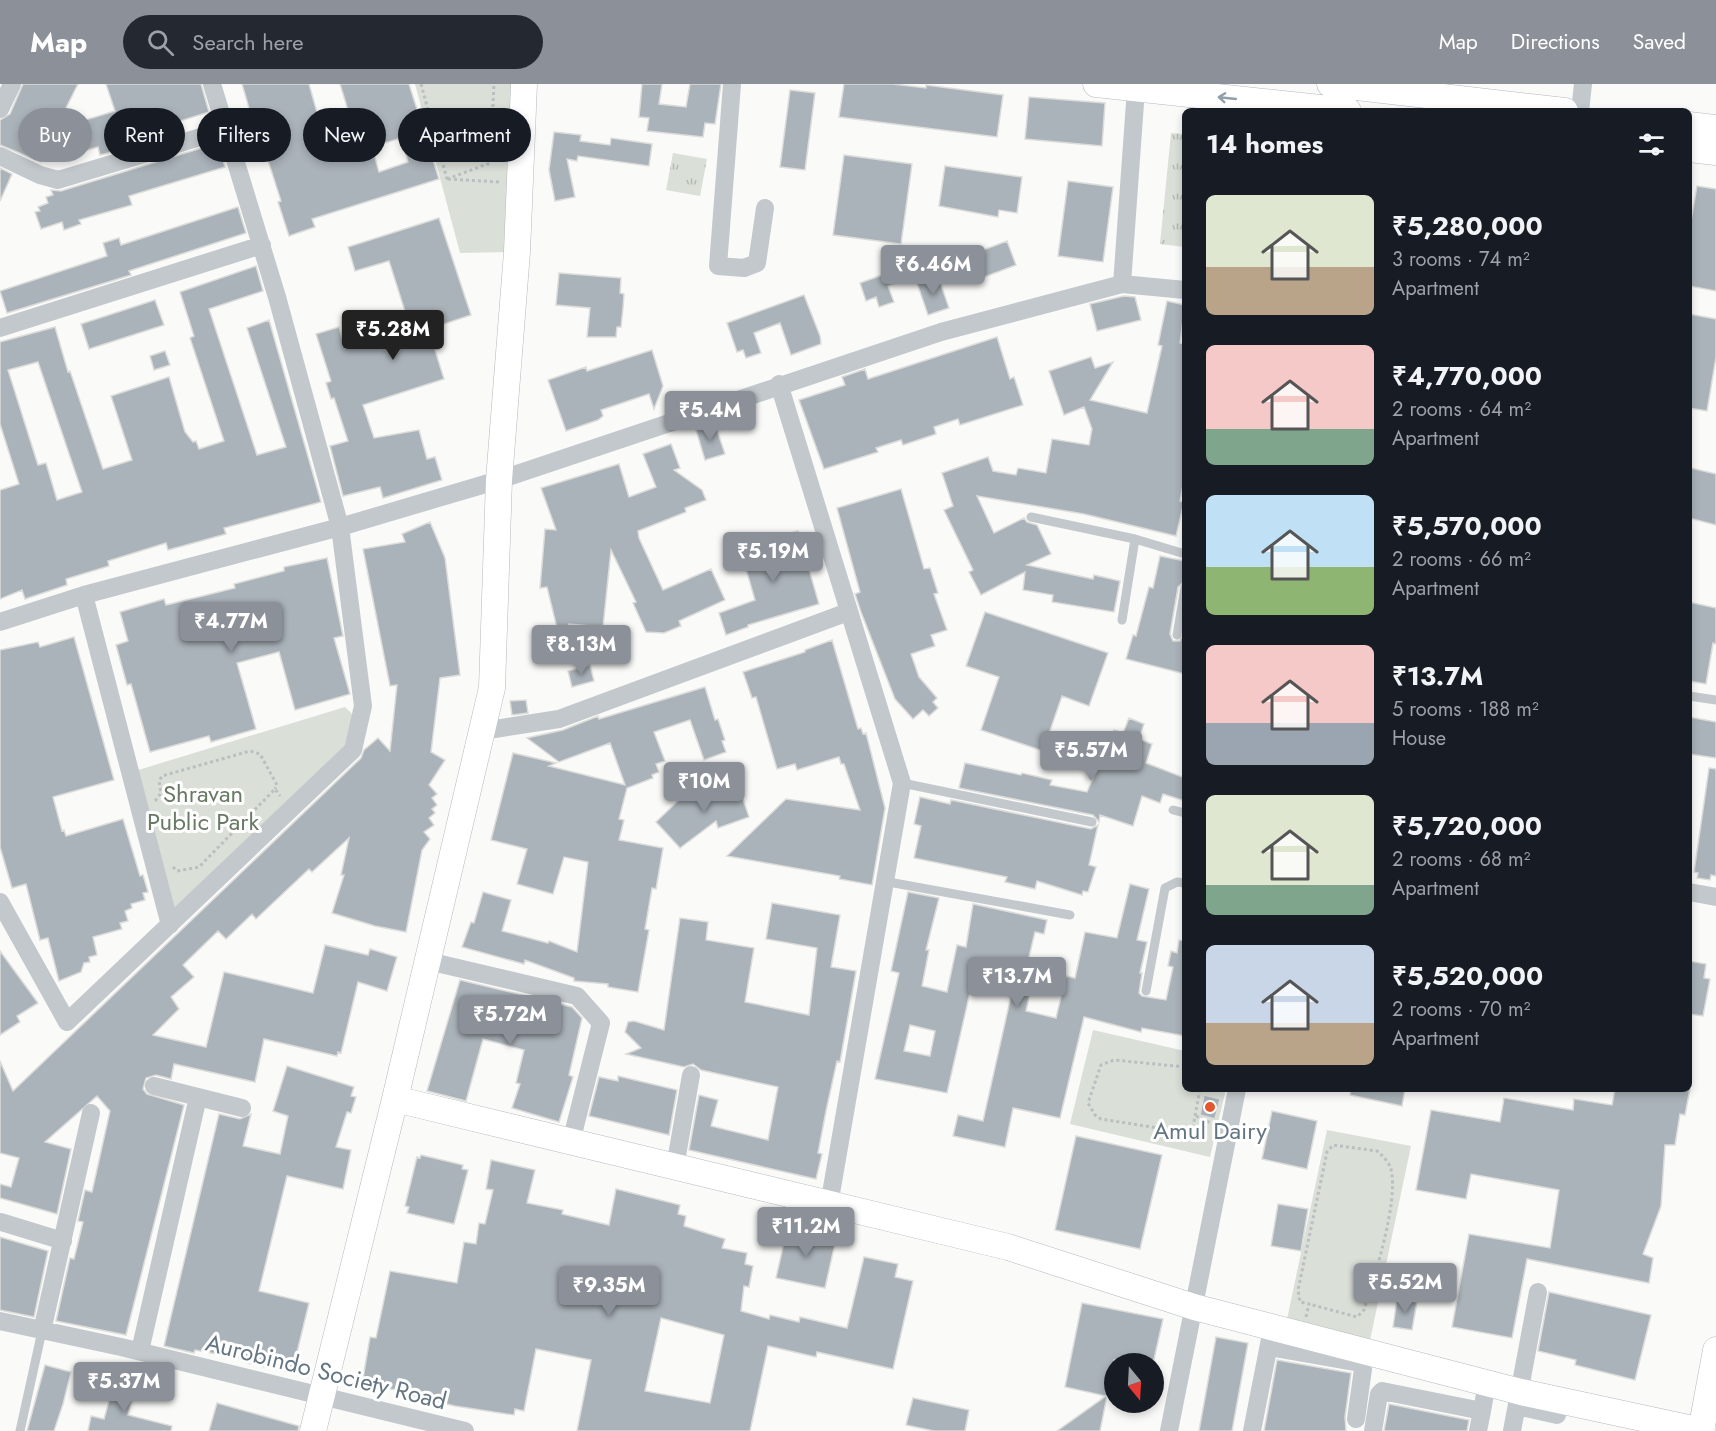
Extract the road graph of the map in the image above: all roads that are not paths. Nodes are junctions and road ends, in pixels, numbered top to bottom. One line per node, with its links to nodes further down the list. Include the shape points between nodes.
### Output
1 (12, 84): 15 (street)
2 (212, 84): 11 (street)
3 (524, 84): 29 (street, via 517,252)
4 (732, 84): 23 (street, via 718,266 744,268 757,263)
5 (1096, 84): 8 (street)
6 (1330, 84): 9 (street)
7 (1583, 84): 14 (street)
8 (1137, 86): 12 (street, one-way to 8); 25 (street)
9 (1369, 86): 10 (street)
10 (1438, 104): 13 (street)
11 (220, 108)
12 (1323, 108)
13 (1511, 108)
14 (1580, 108)
15 (0, 109)
16 (1692, 125): 17 (street)
17 (1716, 128)
18 (197, 138): 21 (street, via 58,180)
19 (1692, 149): 20 (street)
20 (1716, 152)
21 (0, 156)
22 (237, 162): 24 (street)
23 (765, 208)
24 (262, 244): 27 (street); 31 (street)
25 (1122, 284): 26 (street); 28 (street, via 941,332)
26 (1182, 290)
27 (0, 328)
28 (779, 384): 29 (street); 36 (street)
29 (499, 480): 31 (street); 42 (street, via 492,688)
30 (1031, 517): 32 (lane)
31 (340, 527): 34 (street); 53 (street, via 363,706 352,750)
32 (1134, 539): 33 (lane); 37 (lane)
33 (1182, 553)
34 (84, 595): 38 (street); 53 (street)
35 (1182, 605): 39 (lane)
36 (848, 612): 42 (street, via 559,719); 43 (street)
37 (1122, 620)
38 (0, 622)
39 (1177, 634)
40 (1692, 696): 41 (lane)
41 (1716, 699)
42 (482, 730): 54 (street)
43 (902, 783): 46 (lane); 47 (street)
44 (1173, 810): 45 (lane)
45 (1182, 812)
46 (1092, 822)
47 (883, 881): 52 (lane); 65 (street)
48 (1182, 883): 55 (lane, via 1165,888)
49 (1692, 893): 50 (street)
50 (1716, 897)
51 (0, 902): 53 (street, via 67,1022)
52 (1070, 915)
53 (170, 925)
54 (428, 962): 60 (street); 63 (street, via 577,996 601,1023)
55 (1146, 991)
56 (691, 1076): 64 (street)
57 (154, 1086): 59 (street)
58 (1236, 1092): 69 (street)
59 (198, 1097): 61 (street); 74 (street)
60 (395, 1100): 63 (street); 79 (street)
61 (242, 1108)
62 (91, 1113): 67 (street)
63 (571, 1142): 64 (street)
64 (675, 1167): 65 (street)
65 (829, 1205): 69 (street, via 1008,1247)
66 (1, 1222): 67 (street)
67 (63, 1241): 71 (street)
68 (1538, 1292): 80 (street)
69 (1194, 1307): 72 (street); 87 (street)
70 (0, 1321): 71 (street, Aurobindo Society Road)
71 (42, 1331): 74 (street, Aurobindo Society Road); 84 (lane)
72 (1271, 1337): 75 (street); 88 (street)
73 (1716, 1350): 92 (street)
74 (140, 1351): 79 (street, Aurobindo Society Road)
75 (1339, 1352): 76 (street); 83 (street, via 1360,1363 1363,1369)
76 (1397, 1359): 77 (street); 78 (street)
77 (1487, 1383): 80 (street); 81 (street)
78 (1390, 1392): 81 (street); 89 (street, via 1379,1394)
79 (321, 1396): 85 (street); 86 (street, Aurobindo Society Road)
80 (1519, 1399): 82 (street); 91 (street); 92 (street)
81 (1482, 1411): 90 (street)
82 (1557, 1415)
83 (1356, 1419)
84 (20, 1431)
85 (313, 1431)
86 (465, 1431)
87 (1169, 1431)
88 (1252, 1431)
89 (1373, 1431)
90 (1478, 1431)
91 (1512, 1431)
92 (1702, 1431)

